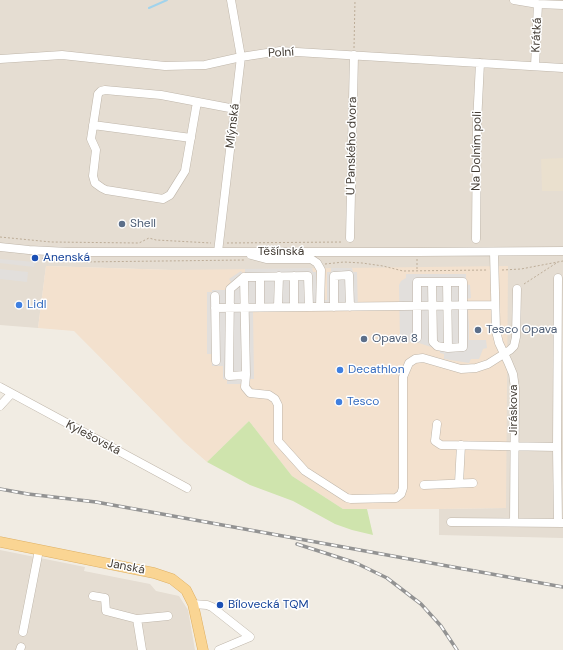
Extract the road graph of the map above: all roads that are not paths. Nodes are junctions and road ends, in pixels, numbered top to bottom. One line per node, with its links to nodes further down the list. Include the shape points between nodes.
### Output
1 (231, 0): 6 (street, Mlýnská)
2 (514, 0): 3 (street)
3 (538, 4): 4 (street); 9 (street, Krátká)
4 (563, 5)
5 (354, 55): 6 (street, Polní, via 280,51); 8 (street, Polní); 16 (street, U Panského dvora)
6 (241, 57): 7 (street, Polní, via 204,65 165,66 62,55); 12 (street, Mlýnská)
7 (0, 59)
8 (480, 63): 9 (street, Polní); 15 (street, Na Dolním poli)
9 (535, 66): 10 (street, Polní)
10 (563, 68)
11 (197, 102): 12 (street); 13 (street, via 161,95 105,90 98,94); 14 (street)
12 (235, 109): 19 (street, Mlýnská)
13 (93, 125): 14 (street); 14 (street, via 90,139 96,150 93,176 95,183 106,190 163,199 170,195 185,170)
14 (191, 138)
15 (476, 239)
16 (348, 240)
17 (0, 247): 19 (street, Těšínská, via 68,252)
18 (563, 251): 21 (street, Těšínská)
19 (218, 252): 20 (street, Těšínská)
20 (242, 252): 21 (street, Těšínská); 40 (street, via 266,259 311,259 317,263 321,270)
21 (494, 252): 31 (street, Jiráskova)
22 (279, 276): 23 (street); 25 (street); 37 (street)
23 (294, 276): 38 (street); 39 (street, via 308,276)
24 (244, 277): 25 (street); 44 (street, via 230,289); 45 (street)
25 (260, 277): 36 (street)
26 (558, 278): 57 (street)
27 (432, 282): 28 (street); 32 (street, via 417,282); 33 (street)
28 (448, 282): 34 (street); 35 (street, via 463,282)
29 (517, 289): 48 (street, via 516,341 514,346)
30 (215, 296): 43 (street)
31 (495, 305): 35 (street); 48 (street, Jiráskova, via 496,331)
32 (417, 306): 33 (street); 42 (street); 46 (street)
33 (432, 306): 34 (street); 47 (street, via 433,342 436,346)
34 (448, 306): 35 (street); 47 (street)
35 (463, 306): 47 (street, via 463,348)
36 (260, 307): 37 (street); 45 (street)
37 (278, 307): 38 (street)
38 (294, 307): 39 (street)
39 (309, 307): 40 (street)
40 (320, 307): 41 (street)
41 (334, 307): 42 (street); 42 (street, via 334,276 349,275)
42 (350, 307)
43 (215, 308): 44 (street); 49 (street)
44 (229, 308): 45 (street); 50 (street, via 229,376)
45 (244, 308): 50 (street)
46 (417, 338)
47 (448, 348)
48 (504, 353): 50 (street, via 488,364 476,368 461,369 423,358 409,363 403,377 403,488 396,498 347,498 305,471 278,442 276,398 250,393 245,387); 56 (street, Jiráskova, via 513,374 515,388)
49 (216, 361)
50 (246, 375)
51 (0, 387): 52 (street, Kylešovská)
52 (11, 394): 53 (street); 61 (street, Kylešovská)
53 (0, 406)
54 (437, 424): 55 (street, via 437,444)
55 (461, 445): 56 (street); 58 (street)
56 (514, 446): 57 (street, Jiráskova); 63 (street, Jiráskova)
57 (557, 447): 64 (street)
58 (459, 483): 59 (street); 60 (street)
59 (472, 483)
60 (424, 485)
61 (187, 488)
62 (451, 522): 63 (street)
63 (514, 522): 64 (street)
64 (560, 523)
65 (0, 542): 66 (main road, Janská)
66 (39, 550): 68 (main road, Janská, via 164,575 183,587); 71 (street)
67 (93, 596): 70 (street, via 104,598 106,611)
68 (194, 604): 73 (main road, Janská); 74 (street, via 212,607 250,637)
69 (168, 616): 70 (street)
70 (137, 619): 72 (street)
71 (23, 632)
72 (142, 650)
73 (203, 650)
74 (219, 650)

